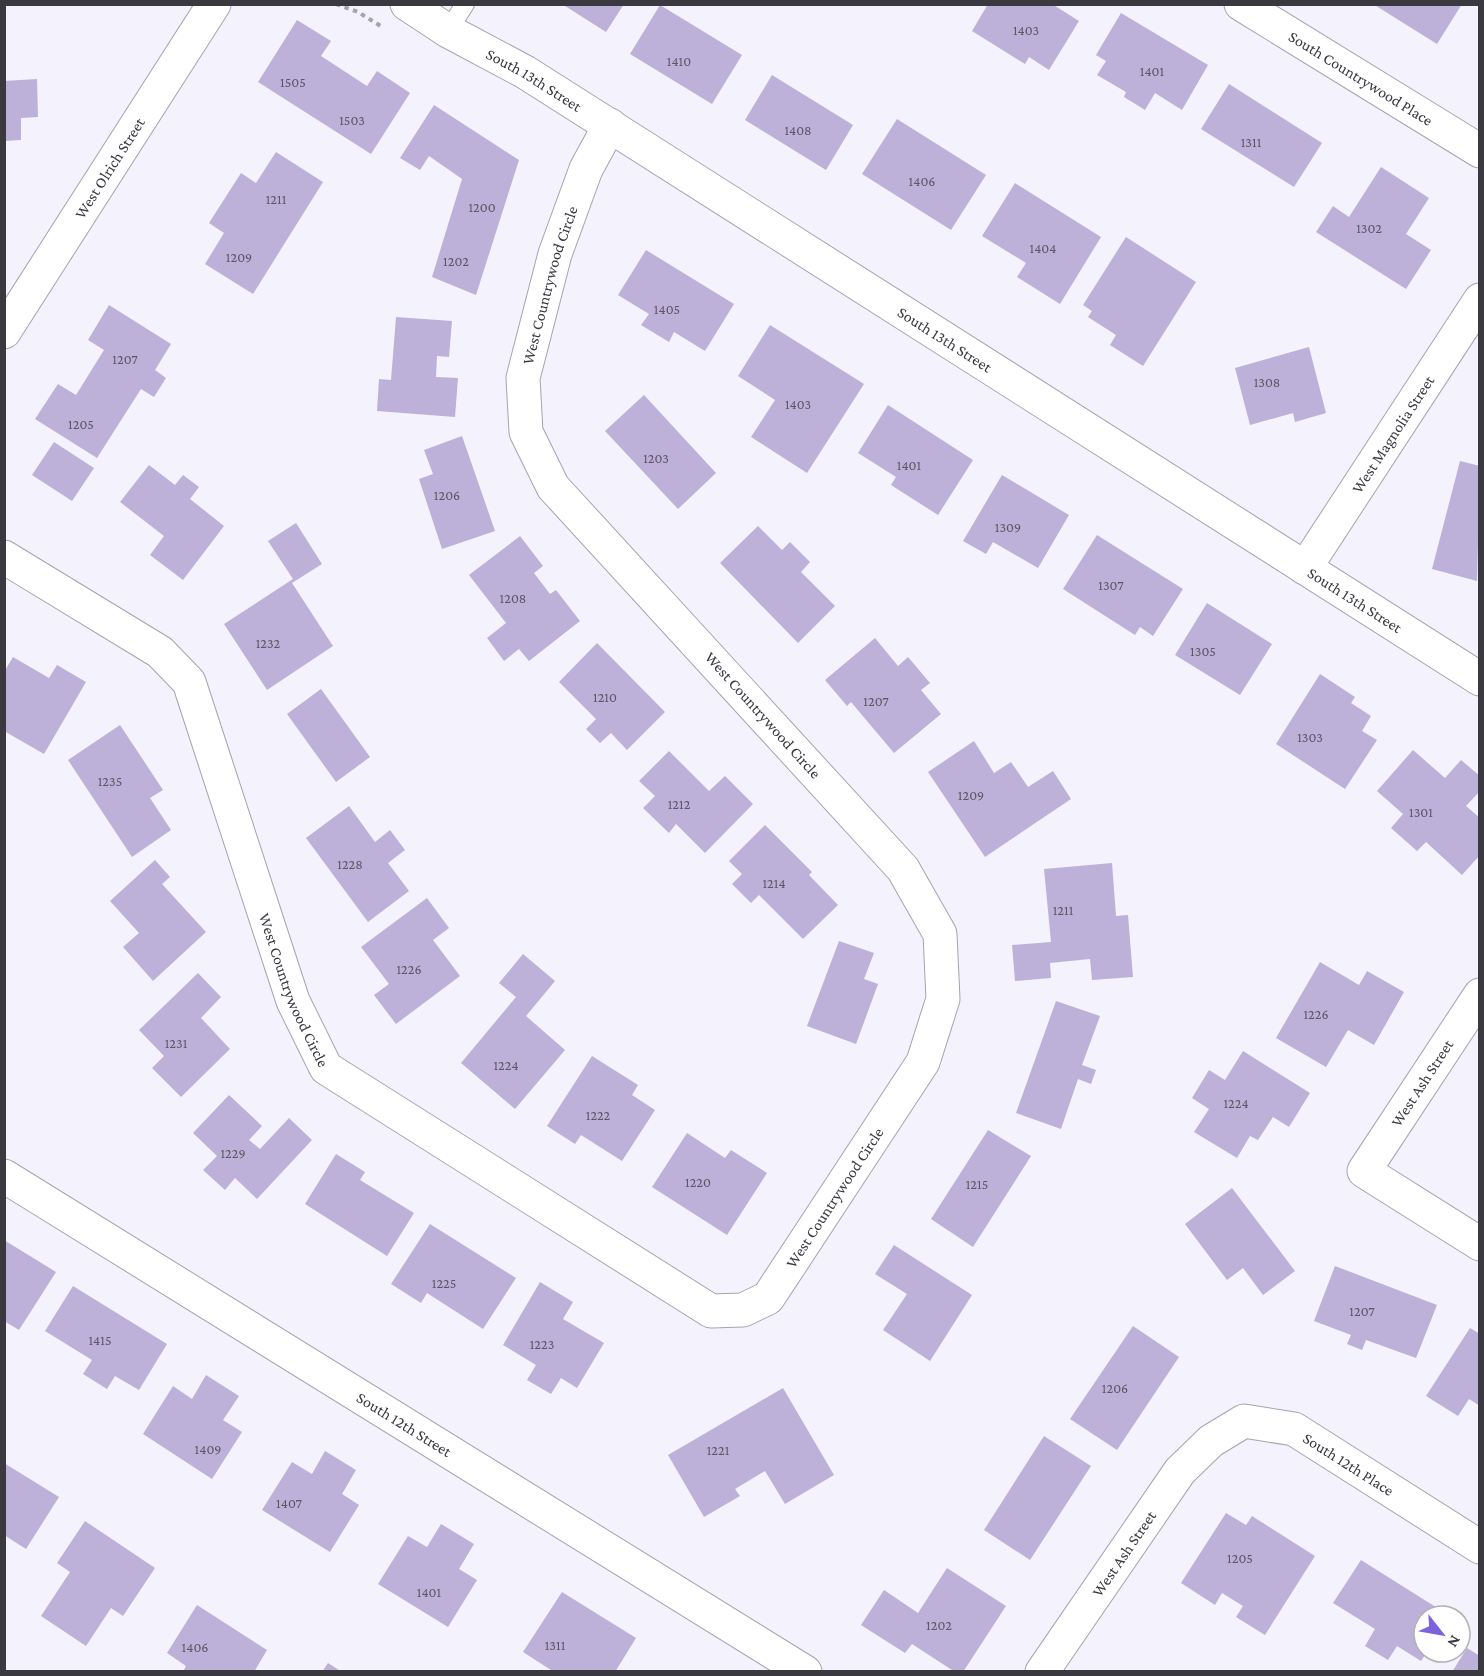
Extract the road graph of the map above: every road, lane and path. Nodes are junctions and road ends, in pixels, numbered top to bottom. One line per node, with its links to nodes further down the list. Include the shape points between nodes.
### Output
1 (213, 4): 8 (street, West Olrich Street)
2 (407, 4): 4 (street, South 13th Street)
3 (1241, 4): 6 (street, South Countrywood Place)
4 (456, 18): 5 (street, South 13th Street, via 525,72)
5 (610, 125): 9 (street, West Countrywood Circle, via 586,169 555,254 523,378 526,432 554,487 903,869 940,934 943,999 923,1062 768,1298 743,1310 711,1311 326,1068 293,1001 189,682 160,652); 10 (street, South 13th Street)
6 (1479, 151)
7 (1479, 300): 10 (street, West Magnolia Street)
8 (4, 332)
9 (4, 557)
10 (1305, 568): 11 (street, South 13th Street)
11 (1479, 679)
12 (1479, 995): 14 (street, West Ash Street, via 1364,1171)
13 (4, 1176): 17 (street, South 12th Street)
14 (1479, 1244)
15 (1211, 1441): 16 (street, South 12th Place, via 1244,1421 1294,1429); 18 (street, West Ash Street, via 1180,1471)
16 (1479, 1547)
17 (806, 1671)
18 (1042, 1671)

